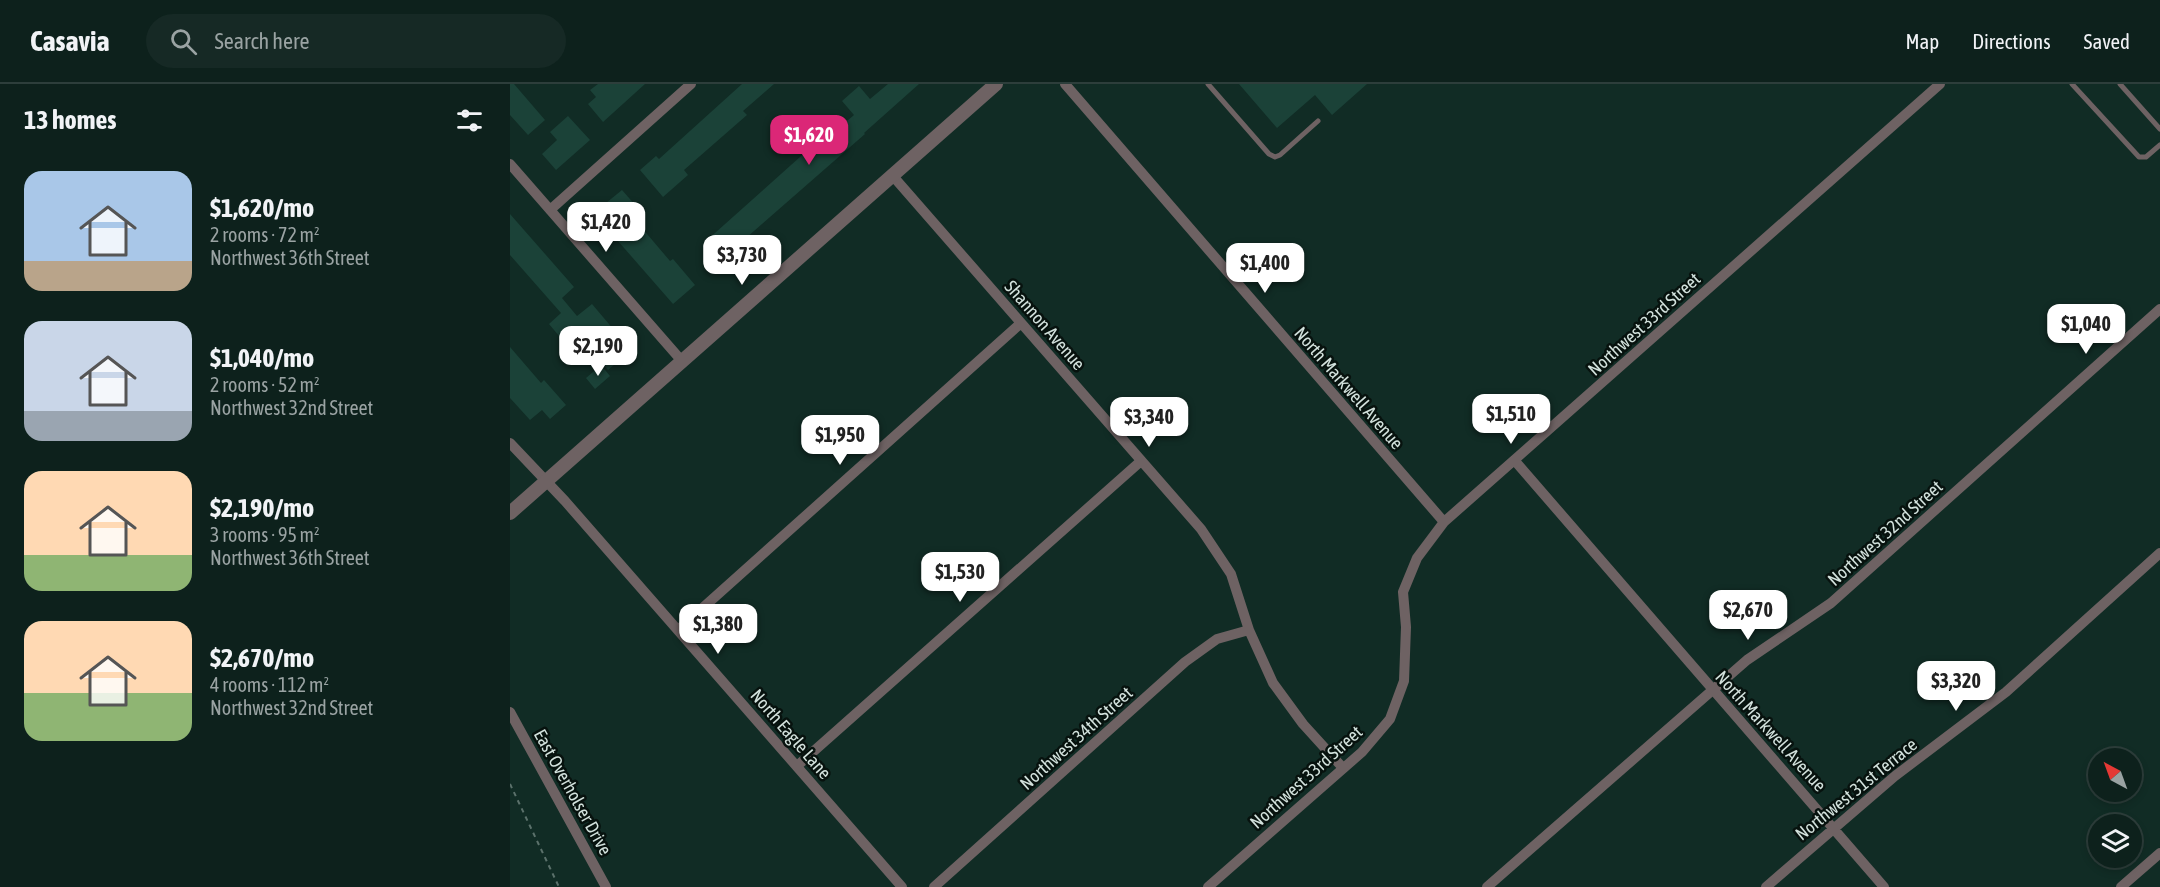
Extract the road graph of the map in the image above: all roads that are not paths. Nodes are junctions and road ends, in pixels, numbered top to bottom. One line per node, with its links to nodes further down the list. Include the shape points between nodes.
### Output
1 (692, 84): 13 (street)
2 (996, 84): 12 (street)
3 (1065, 84): 22 (street, North Markwell Avenue)
4 (1208, 84): 8 (lane, via 1275,157)
5 (1940, 84): 19 (street, Northwest 33rd Street)
6 (2072, 84): 10 (lane, via 2139,157 2146,157)
7 (2120, 84): 9 (lane)
8 (1318, 121)
9 (2160, 129)
10 (2160, 145)
11 (510, 164): 13 (street)
12 (892, 175): 15 (street, Shannon Avenue); 16 (street)
13 (550, 210): 16 (street)
14 (2160, 309): 26 (street, Northwest 32nd Street, via 1831,603 1771,642)
15 (1022, 323): 18 (street, Shannon Avenue); 24 (street)
16 (681, 360): 20 (street)
17 (510, 443): 20 (street, North Eagle Lane)
18 (1141, 461): 25 (street, Shannon Avenue, via 1220,555 1240,595); 28 (street)
19 (1515, 461): 22 (street, Northwest 33rd Street); 26 (street, North Markwell Avenue)
20 (547, 482): 21 (street); 24 (street, North Eagle Lane)
21 (510, 513)
22 (1444, 522): 29 (street, Northwest 33rd Street, via 1417,558 1403,592 1404,681 1390,719 1362,752)
23 (2160, 554): 30 (street, Northwest 31st Terrace, via 2006,692)
24 (678, 630): 28 (street, North Eagle Lane)
25 (1249, 630): 29 (street, Shannon Avenue, via 1273,683); 35 (street, Northwest 34th Street, via 1217,639 1185,662)
26 (1711, 689): 30 (street, North Markwell Avenue); 37 (street, Northwest 32nd Street)
27 (510, 712): 33 (street, East Overholser Drive)
28 (797, 766): 34 (street, North Eagle Lane)
29 (1342, 768): 36 (street, Northwest 33rd Street)
30 (1834, 827): 38 (street, Northwest 31st Terrace); 39 (street, North Markwell Avenue)
31 (2160, 853): 32 (street)
32 (2132, 878): 40 (street); 41 (street)
33 (606, 887)
34 (902, 887)
35 (934, 887)
36 (1208, 887)
37 (1487, 887)
38 (1766, 887)
39 (1884, 887)
40 (2121, 887)
41 (2140, 887)

